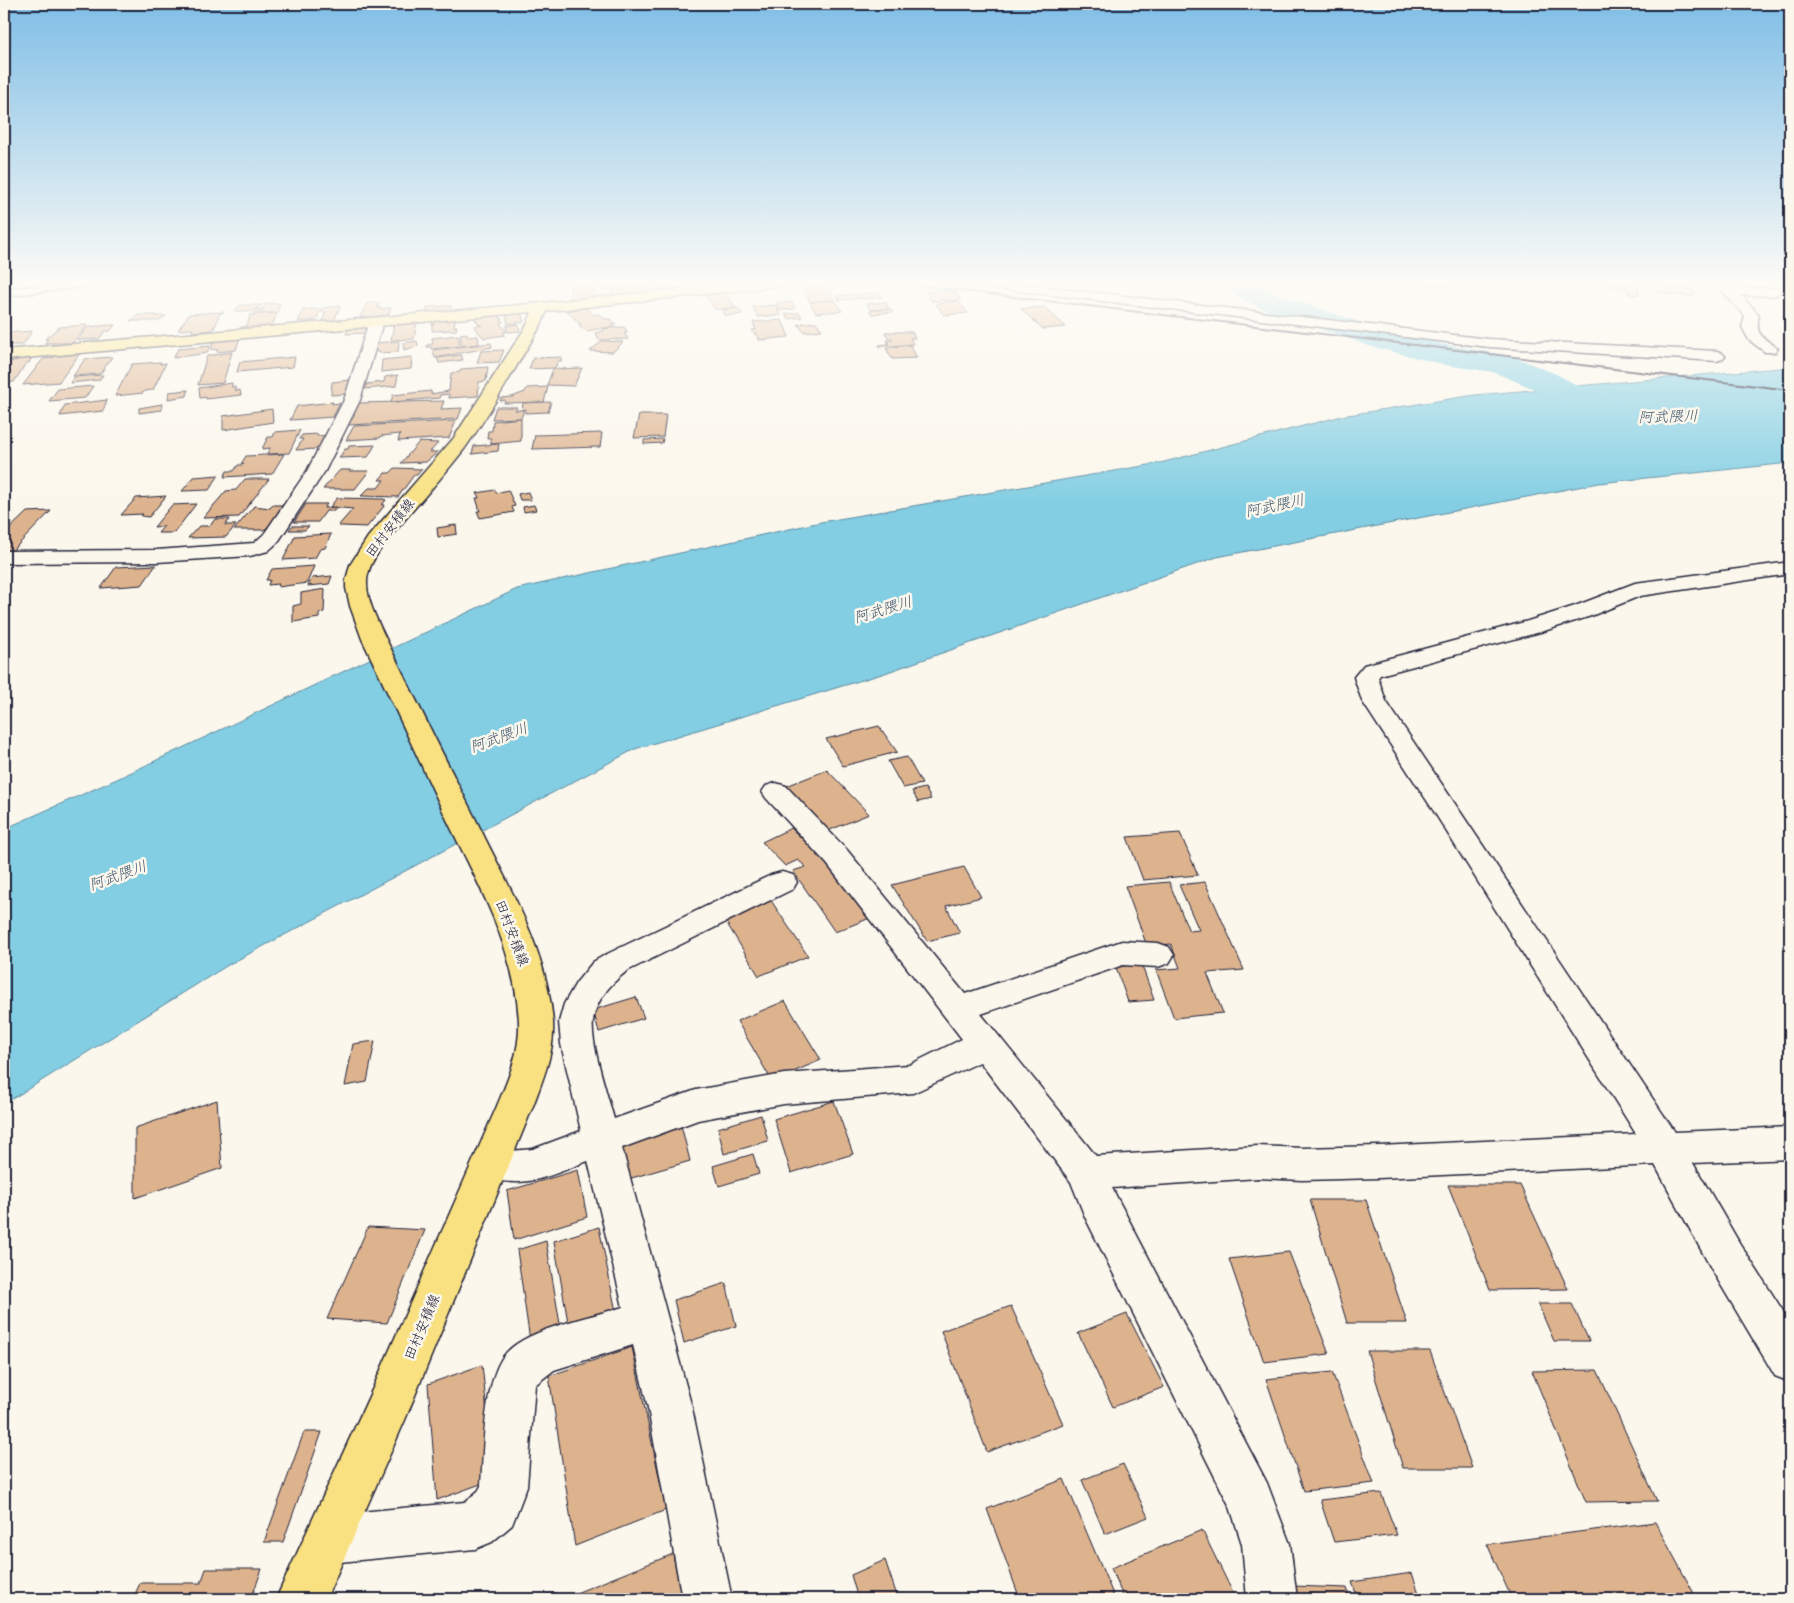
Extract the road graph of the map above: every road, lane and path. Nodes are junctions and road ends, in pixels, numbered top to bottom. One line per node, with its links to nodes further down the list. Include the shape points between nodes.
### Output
1 (364, 356): 5 (street, via 352,400 316,471 271,538 261,547 164,555)
2 (515, 356): 15 (main road, 田村安積線, via 467,432 365,557 356,584 364,616 374,638 491,879 522,952 534,1000 536,1023 530,1067)
3 (1714, 356): 4 (street)
4 (1717, 356)
5 (4, 557)
6 (1790, 568): 14 (street, via 1635,590 1536,626 1372,670 1366,678 1374,701)
7 (776, 792): 10 (street, via 837,857)
8 (782, 882): 12 (street, via 616,963 604,971 588,992 578,1013 576,1029)
9 (1158, 955): 10 (street, via 1122,953)
10 (958, 1008): 11 (street)
11 (985, 1044): 12 (street, via 913,1078 784,1089 696,1105); 16 (street)
12 (600, 1140): 15 (street, via 533,1165); 17 (street)
13 (1790, 1143): 14 (street)
14 (1665, 1149): 16 (street, via 1350,1163 1258,1162); 18 (street)
15 (492, 1163): 19 (main road, 田村安積線)
16 (1087, 1173): 22 (street, via 1099,1205 1251,1499 1266,1544)
17 (648, 1320): 19 (street, via 544,1352 516,1374 512,1387 504,1486 495,1508 475,1525); 21 (street, via 670,1408)
18 (1790, 1361)
19 (329, 1539): 20 (main road, 田村安積線)
20 (301, 1599)
21 (707, 1599)
22 (1272, 1599)

